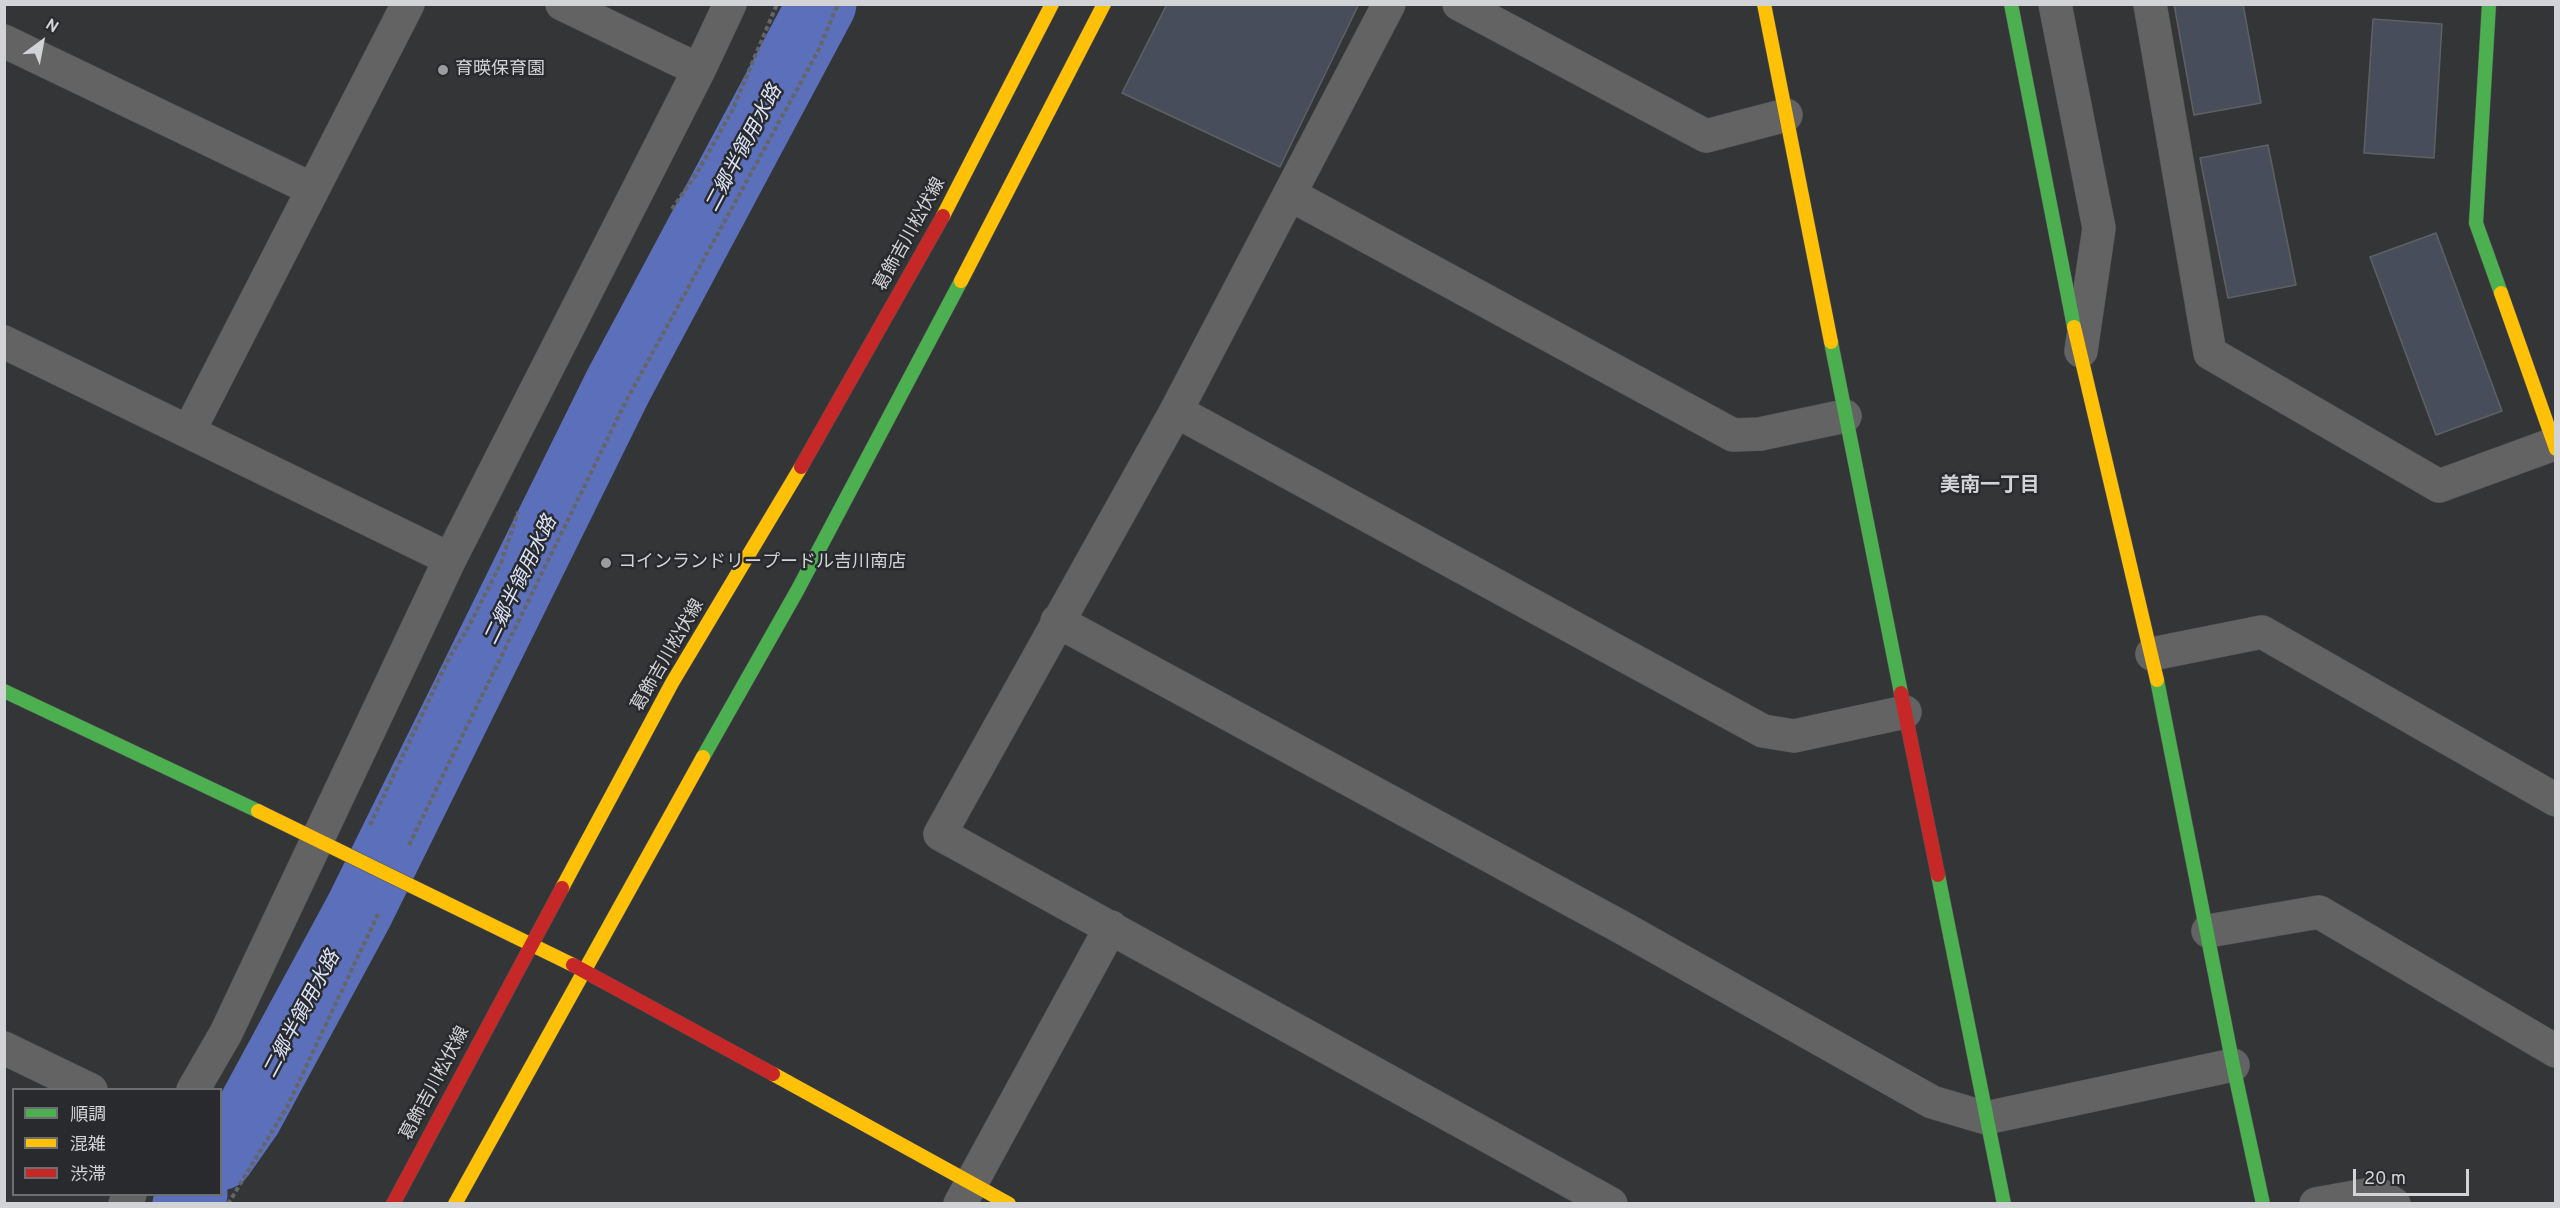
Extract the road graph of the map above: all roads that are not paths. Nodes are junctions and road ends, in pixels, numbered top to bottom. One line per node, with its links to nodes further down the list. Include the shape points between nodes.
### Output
1 (408, 4): 16 (street)
2 (562, 4): 14 (street)
3 (730, 4): 14 (street)
4 (1052, 4): 33 (street, 葛飾吉川松伏線, via 936,230 672,683)
5 (1104, 4): 34 (street, via 797,591)
6 (1389, 4): 17 (street)
7 (1459, 4): 15 (street, via 1706,136)
8 (1764, 4): 15 (street)
9 (2011, 4): 19 (street)
10 (2055, 4): 19 (street, via 2099,228)
11 (2150, 4): 23 (street, via 2210,353 2439,486)
12 (2488, 4): 23 (street, via 2476,223)
13 (4, 41): 16 (street)
14 (699, 70): 24 (street)
15 (1786, 115): 21 (street)
16 (312, 189): 22 (street)
17 (1291, 195): 20 (street); 21 (street, via 1733,435 1760,434)
18 (4, 342): 22 (street)
19 (2080, 356): 26 (street)
20 (1176, 411): 25 (street); 28 (street, via 1763,731 1794,736)
21 (1845, 416): 28 (street)
22 (189, 431): 24 (street)
23 (2555, 447)
24 (450, 559): 30 (street)
25 (1057, 621): 31 (street, via 940,834); 40 (street, via 1611,921 1932,1102)
26 (2152, 654): 29 (street, via 2262,632); 32 (street)
27 (4, 692): 30 (street)
28 (1905, 712): 40 (street)
29 (2556, 800)
30 (329, 845): 33 (street); 39 (street)
31 (1110, 927): 41 (street); 45 (street)
32 (2208, 932): 36 (street, via 2319,912); 37 (street)
33 (531, 944): 34 (street); 42 (street, 葛飾吉川松伏線)
34 (585, 971): 41 (street); 43 (street)
35 (4, 1048): 38 (street)
36 (2556, 1051)
37 (2233, 1065): 40 (street); 47 (street)
38 (89, 1088)
39 (194, 1088)
40 (1986, 1118): 46 (street)
41 (966, 1193): 44 (street)
42 (393, 1203)
43 (455, 1203)
44 (1009, 1203)
45 (1611, 1203)
46 (2004, 1203)
47 (2263, 1203)
48 (2316, 1203): 49 (street, via 2377,1193)
49 (2394, 1203)

